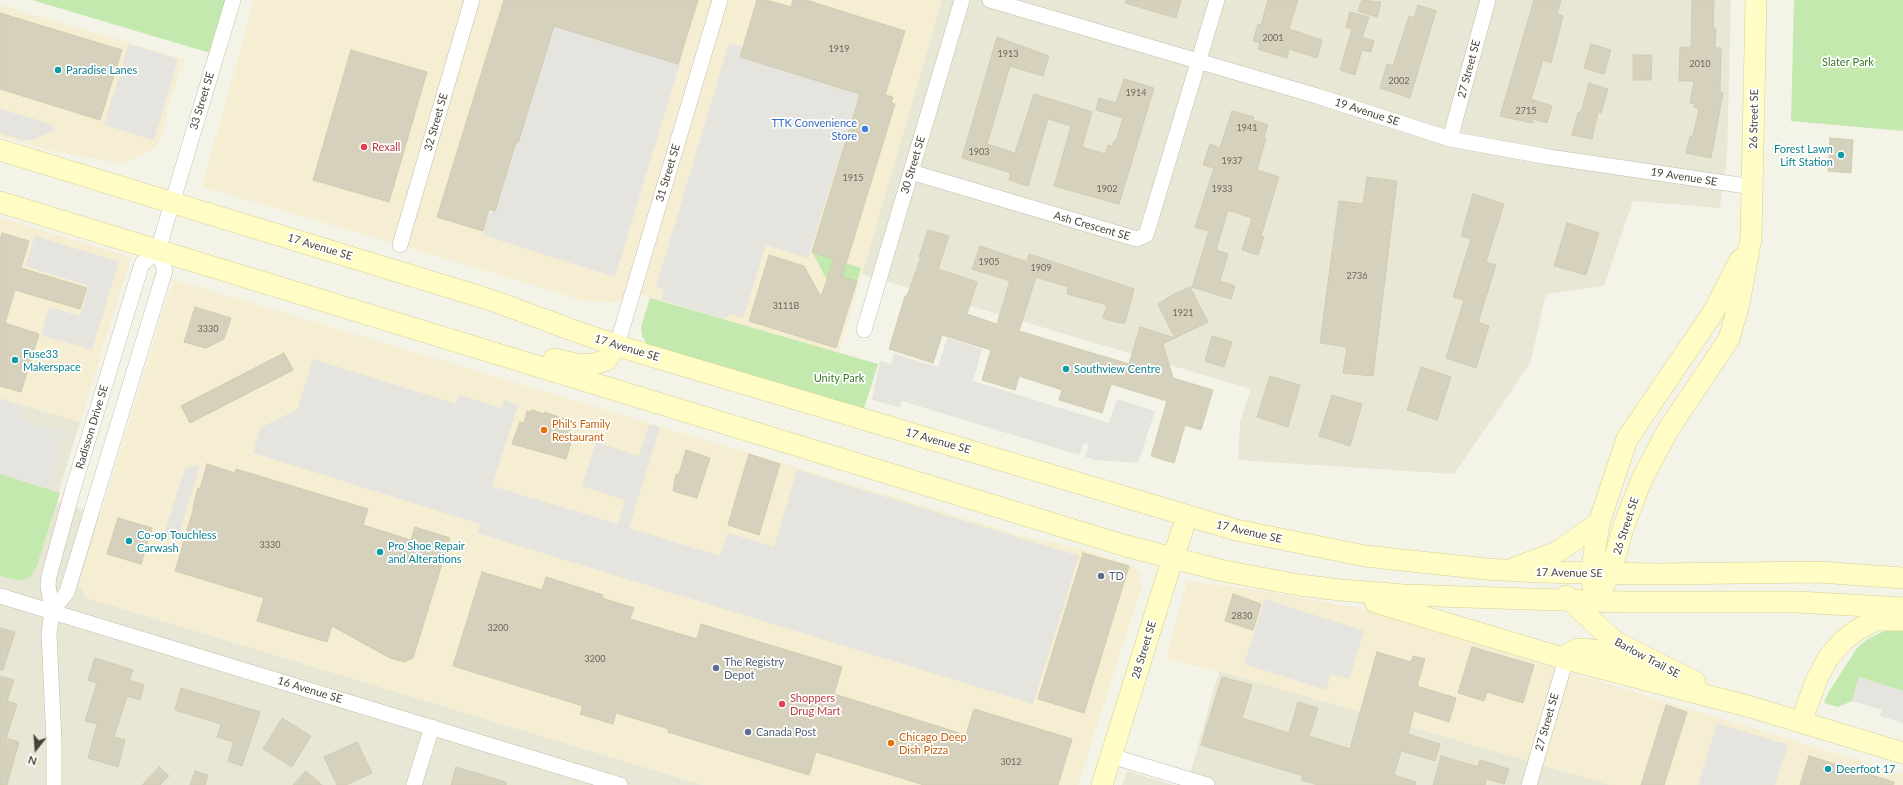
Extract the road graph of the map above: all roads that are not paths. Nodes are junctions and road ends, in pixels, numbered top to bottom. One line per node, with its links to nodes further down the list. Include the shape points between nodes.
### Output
1 (233, 0): 15 (street, 33 Street SE)
2 (472, 0): 17 (street, 32 Street SE)
3 (720, 0): 21 (street, 31 Street SE)
4 (962, 0): 12 (street, 30 Street SE)
5 (990, 0): 9 (street, 19 Avenue SE)
6 (1217, 0): 9 (street)
7 (1488, 0): 10 (street, 27 Street SE)
8 (1756, 0): 13 (main road, 26 Street SE)
9 (1200, 62): 10 (street, 19 Avenue SE); 12 (street, Ash Crescent SE, via 1146,235 1137,239)
10 (1450, 139): 13 (street, 19 Avenue SE, via 1549,157)
11 (0, 150): 15 (main road, 17 Avenue SE)
12 (910, 172): 19 (street, 30 Street SE)
13 (1753, 187): 16 (main road, 26 Street SE)
14 (0, 202): 18 (main road)
15 (172, 202): 18 (street); 21 (main road, 17 Avenue SE, via 485,298)
16 (1751, 238): 23 (main road, 26 Street SE, via 1714,311 1627,439); 27 (main road, 26 Street SE, via 1739,303 1729,339 1657,448 1624,526)
17 (400, 245)
18 (158, 250): 20 (main road); 34 (street, Radisson Drive SE, via 165,271 67,592); 34 (street, Radisson Drive SE, via 142,264 73,489 48,584)
19 (864, 330)
20 (464, 344): 21 (main road, via 491,340 580,365 606,360); 24 (main road, via 1126,546)
21 (616, 345): 22 (main road, 17 Avenue SE)
22 (1187, 516): 24 (main road, 28 Street SE); 25 (main road, 17 Avenue SE, via 1256,534 1365,556)
23 (1599, 523): 25 (main road, via 1557,552); 27 (main road, 26 Street SE)
24 (1173, 557): 29 (main road, via 1264,579); 42 (main road, 28 Street SE)
25 (1510, 570): 26 (main road, 17 Avenue SE)
26 (1539, 572): 27 (main road, 17 Avenue SE); 31 (main road, Barlow Trail SE)
27 (1600, 573): 28 (main road, 17 Avenue SE, via 1819,572); 32 (main road, 26 Street SE)
28 (1903, 578)
29 (1340, 590): 31 (main road); 36 (main road)
30 (0, 596): 34 (street, 16 Avenue SE)
31 (1571, 601): 32 (main road); 37 (main road, Barlow Trail SE, via 1615,642)
32 (1595, 601): 33 (main road, via 1798,602)
33 (1903, 608)
34 (52, 612): 40 (street, 16 Avenue SE); 43 (street, Radisson Drive SE, via 49,634)
35 (1903, 620): 39 (main road, via 1876,620 1844,640 1828,658)
36 (1566, 659): 37 (main road, via 1570,653 1578,649 1593,650); 38 (main road, Barlow Trail SE); 48 (street, 27 Street SE)
37 (1672, 672): 38 (main road, Barlow Trail SE)
38 (1751, 706): 39 (main road, Barlow Trail SE)
39 (1801, 722): 41 (main road, Barlow Trail SE)
40 (432, 727): 44 (street); 45 (street, 16 Avenue SE)
41 (1903, 753)
42 (1111, 756): 46 (main road, 28 Street SE); 47 (street)
43 (54, 785)
44 (414, 785)
45 (620, 785)
46 (1102, 785)
47 (1207, 785)
48 (1529, 785)

